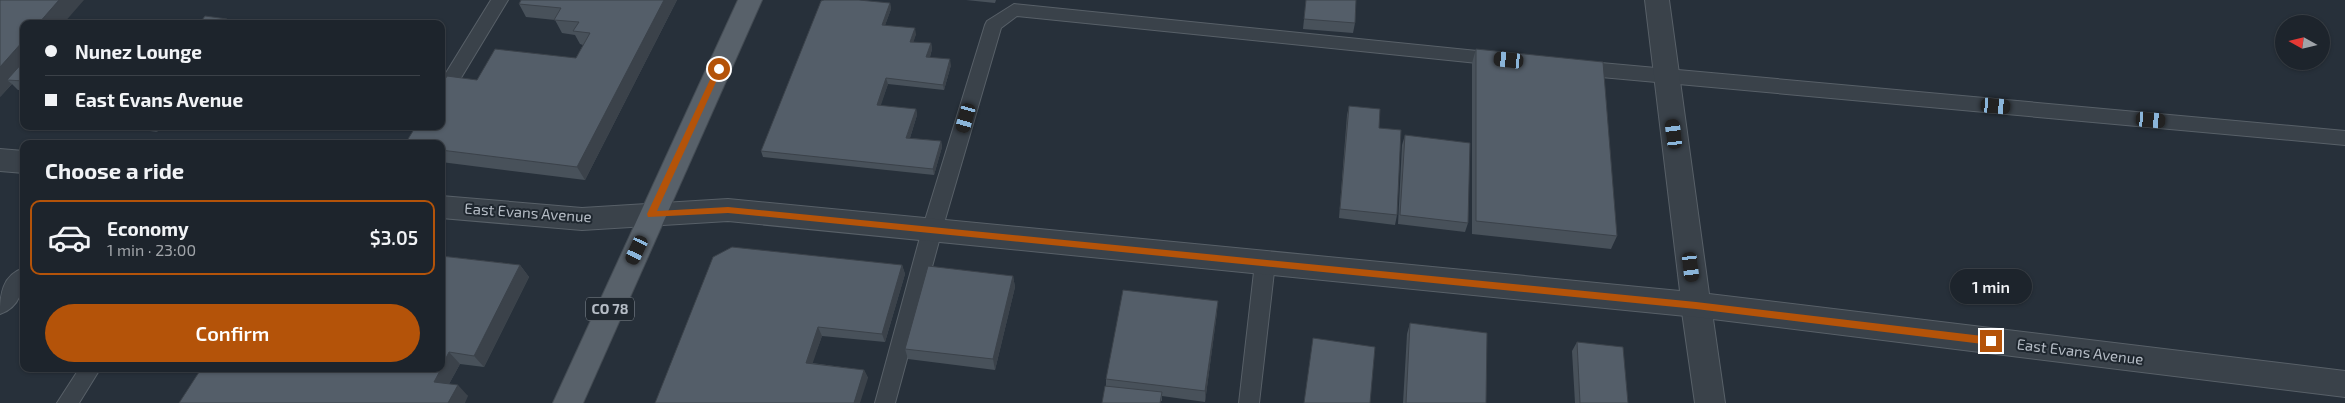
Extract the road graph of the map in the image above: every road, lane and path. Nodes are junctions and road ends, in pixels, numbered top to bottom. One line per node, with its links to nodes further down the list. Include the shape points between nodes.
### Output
1 (494, 0): 7 (lane)
2 (750, 0): 12 (main road, CO 78)
3 (1657, 0): 6 (street)
4 (1518, 62): 13 (lane, via 1014,10 993,25)
5 (1558, 66): 6 (lane)
6 (1667, 76): 8 (lane); 16 (street)
7 (445, 89)
8 (2345, 138)
9 (0, 160): 10 (street)
10 (20, 162)
11 (445, 207): 12 (street, East Evans Avenue, via 582,219)
12 (651, 214): 13 (street, East Evans Avenue, via 728,210); 21 (main road, CO 78)
13 (932, 230): 14 (street, East Evans Avenue); 22 (lane)
14 (1265, 263): 16 (street, East Evans Avenue); 23 (lane)
15 (20, 281): 17 (lane)
16 (1696, 305): 19 (street, East Evans Avenue); 24 (street)
17 (0, 306)
18 (88, 372): 20 (lane)
19 (2345, 384)
20 (67, 403)
21 (568, 403)
22 (885, 403)
23 (1249, 403)
24 (1710, 403)

